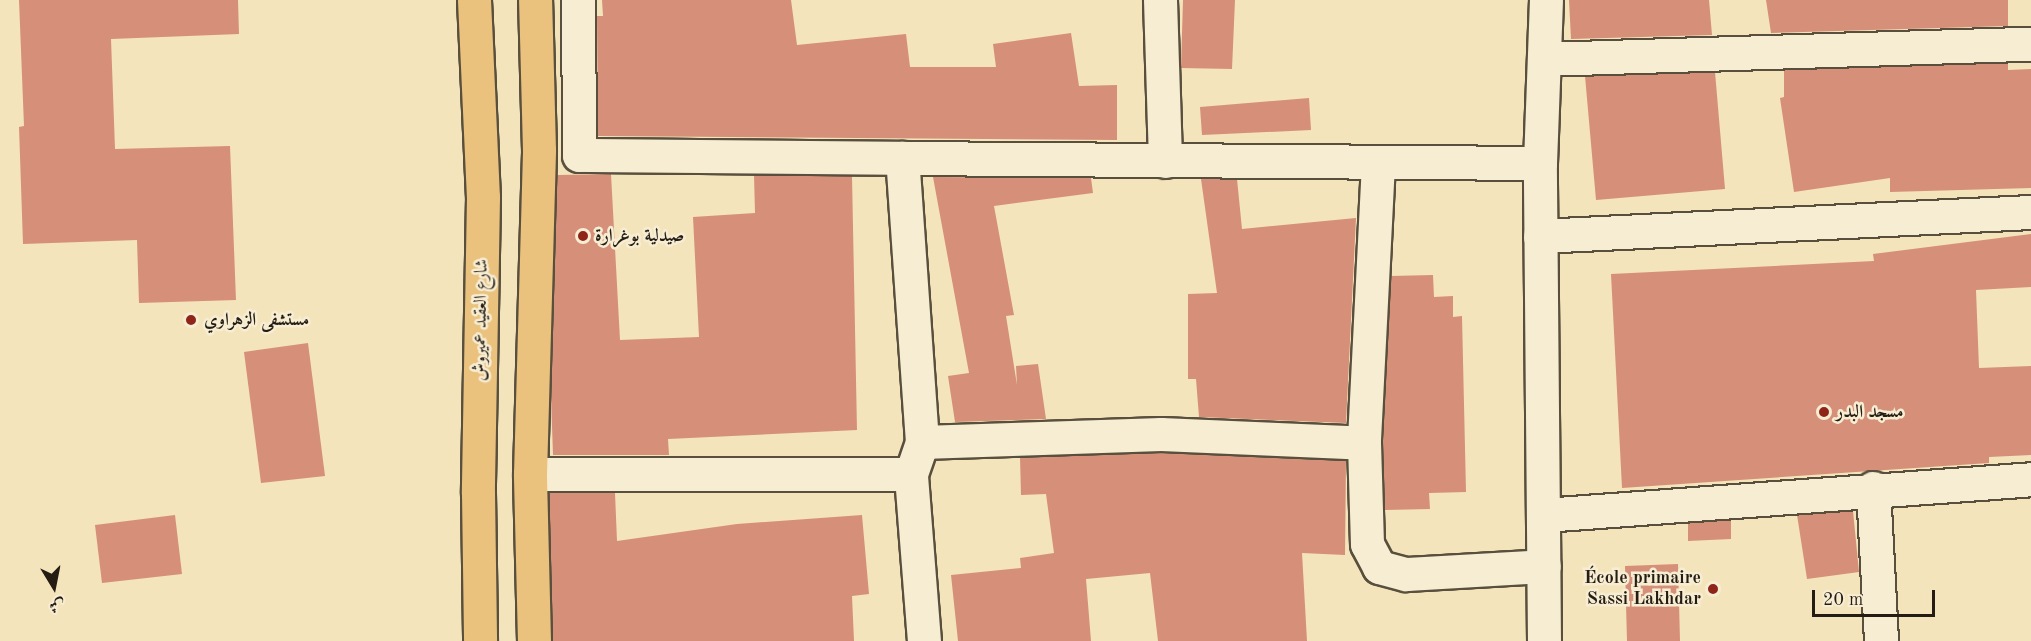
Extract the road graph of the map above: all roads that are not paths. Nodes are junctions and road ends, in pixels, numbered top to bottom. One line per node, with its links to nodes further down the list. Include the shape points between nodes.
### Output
1 (474, 0): 24 (main road, شارع العقيد عميروش, via 483,197)
2 (535, 0): 8 (main road)
3 (578, 0): 9 (street)
4 (1160, 0): 11 (street)
5 (1546, 0): 7 (street)
6 (2031, 44): 7 (street)
7 (1544, 59): 13 (street)
8 (539, 150): 9 (street); 18 (main road)
9 (579, 155): 10 (street)
10 (902, 158): 11 (street); 16 (street)
11 (1165, 161): 12 (street)
12 (1378, 163): 13 (street); 17 (street)
13 (1540, 163): 15 (street)
14 (2031, 212): 15 (street)
15 (1540, 236): 22 (street)
16 (922, 442): 17 (street, via 1161,434); 19 (street)
17 (1364, 443): 23 (street, via 1367,544 1379,567 1407,574)
18 (530, 474): 19 (street); 25 (main road)
19 (911, 474): 26 (street)
20 (2031, 479): 21 (street)
21 (1873, 488): 22 (street); 28 (street)
22 (1544, 515): 23 (street)
23 (1544, 566): 27 (street)
24 (480, 641)
25 (534, 641)
26 (924, 641)
27 (1544, 641)
28 (1881, 641)

